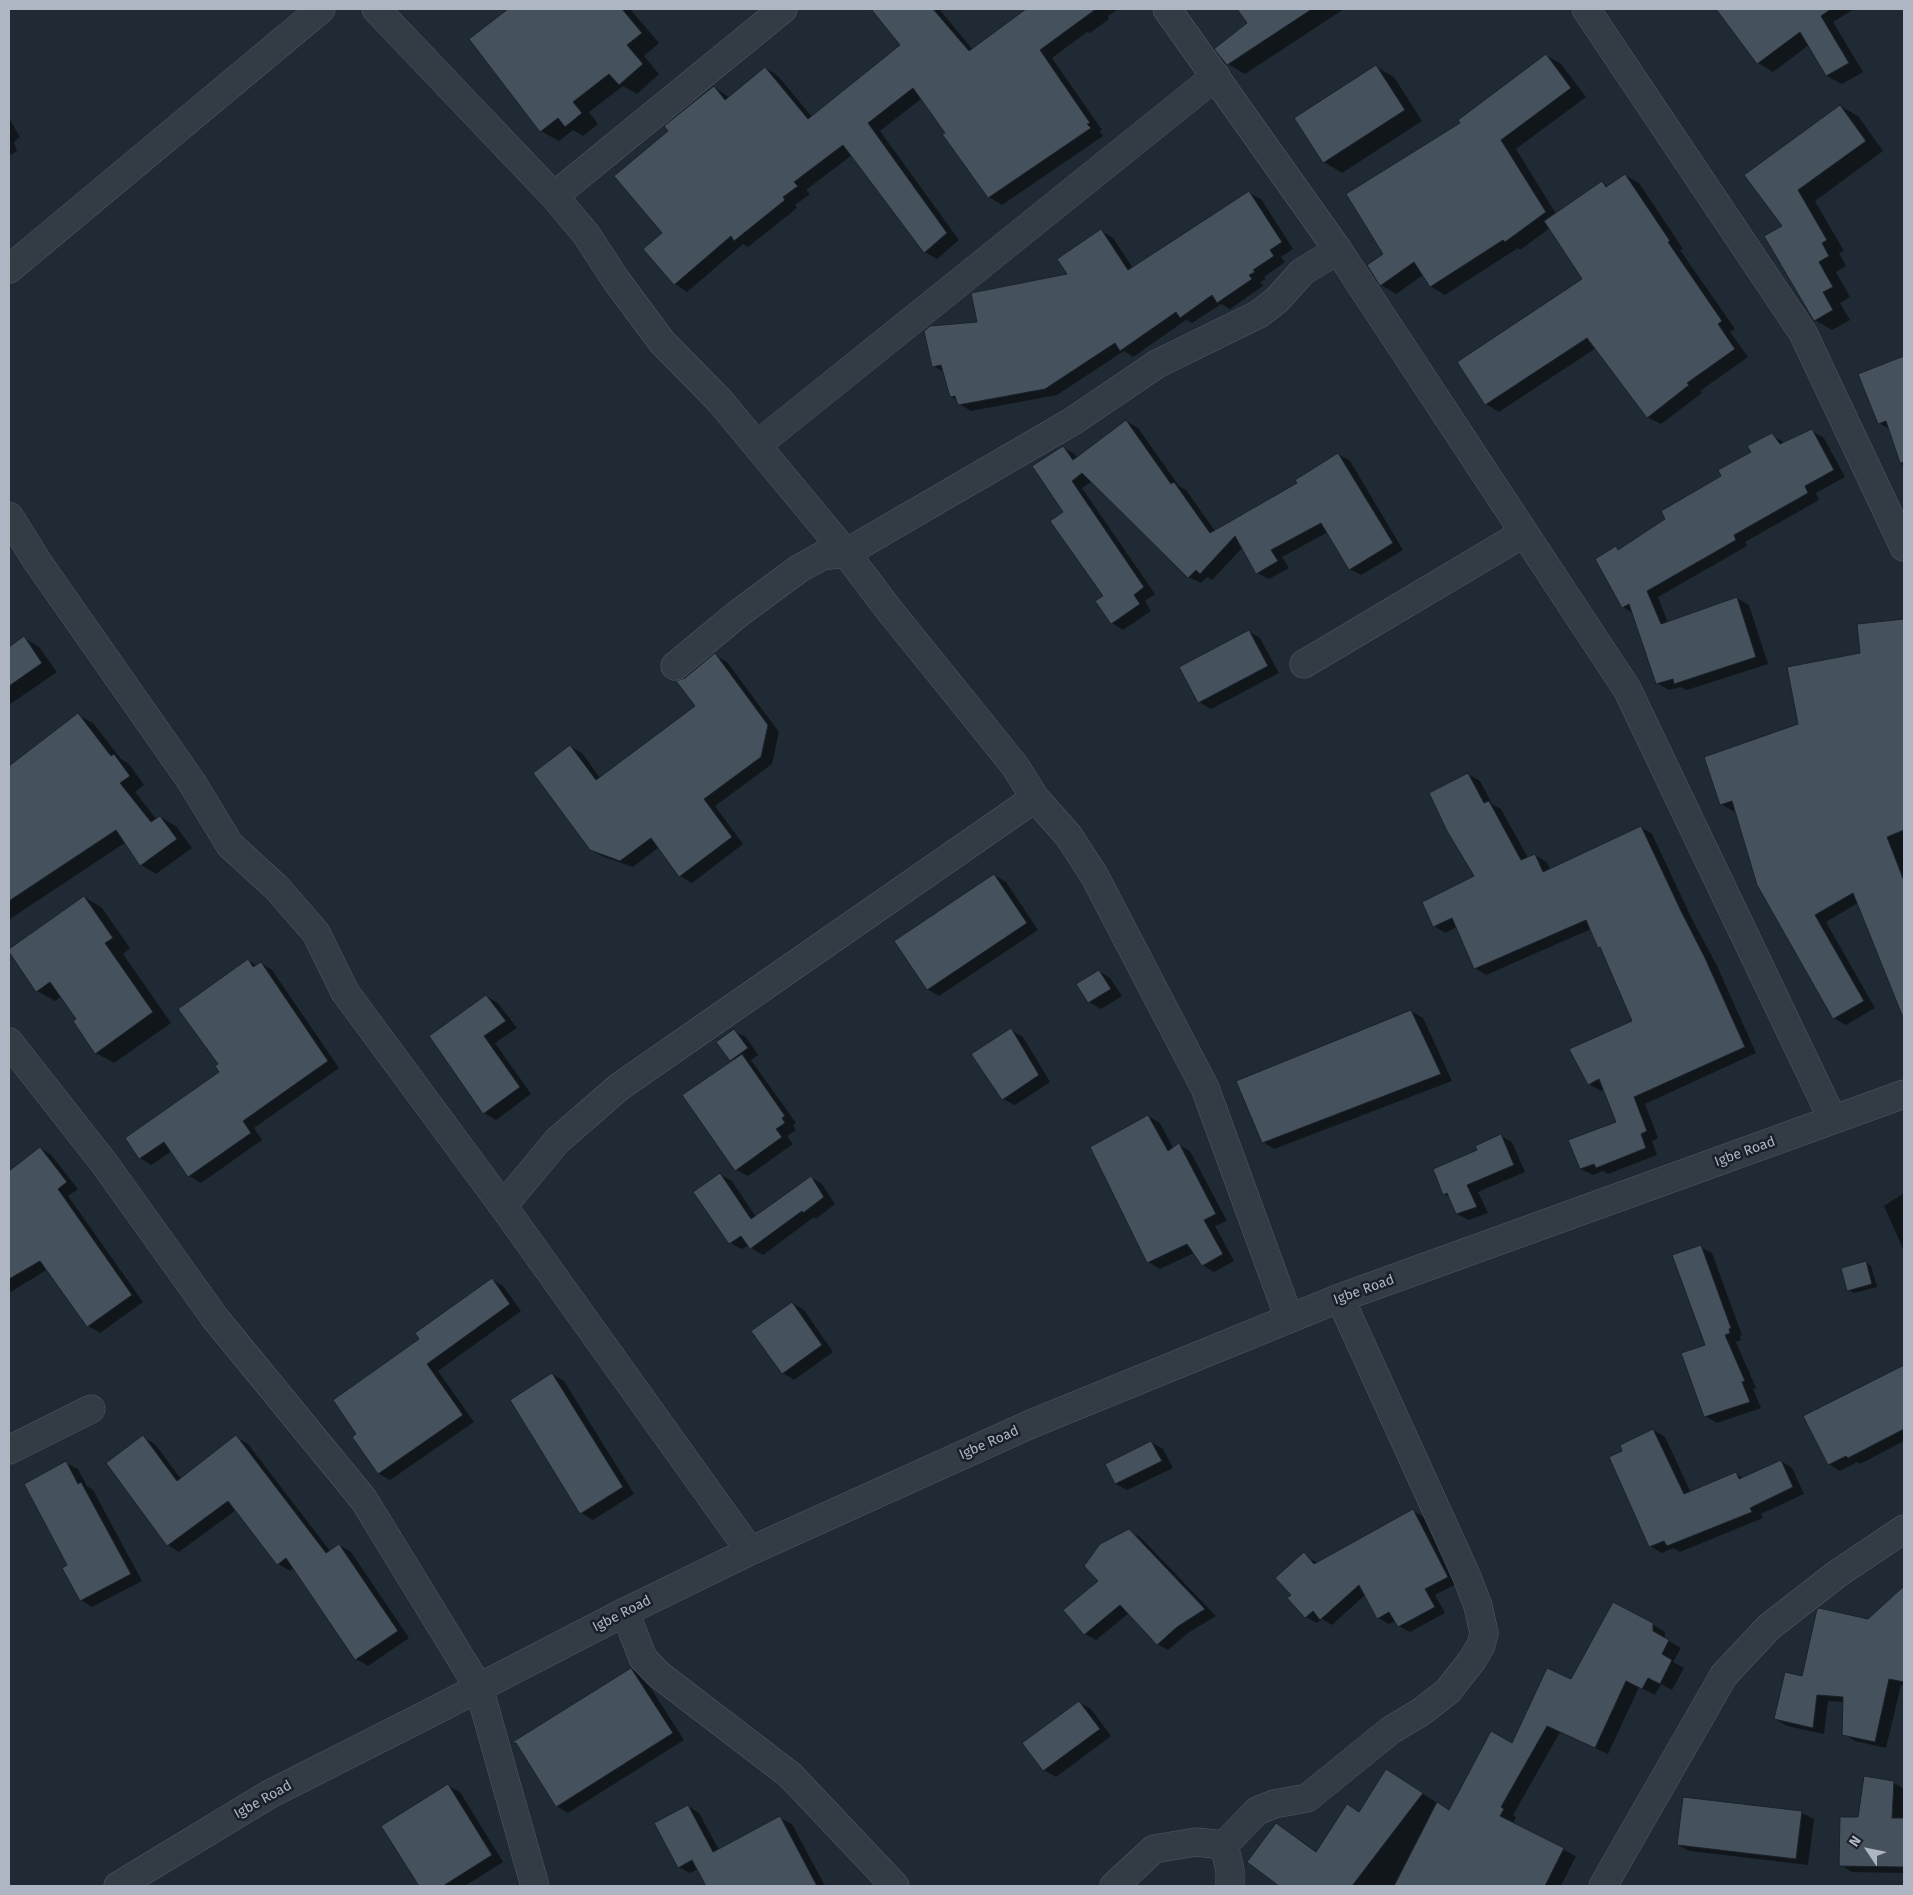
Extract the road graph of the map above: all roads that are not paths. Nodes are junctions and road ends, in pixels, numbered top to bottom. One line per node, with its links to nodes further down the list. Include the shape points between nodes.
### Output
1 (321, 9): 9 (street)
2 (376, 9): 7 (street)
3 (783, 9): 7 (street)
4 (1168, 9): 6 (street)
5 (1586, 9): 13 (street, via 1803,332)
6 (1216, 76): 8 (street); 10 (street)
7 (554, 196): 10 (street, via 586,234 662,342 720,401)
8 (1338, 250): 12 (street); 14 (street, via 1302,272 1277,300 1259,314 1157,364 1073,420)
9 (9, 270)
10 (757, 446): 14 (street)
11 (9, 516): 21 (street, via 191,781 230,845 277,888 316,933 345,992)
12 (1524, 533): 15 (street); 20 (street, via 1627,689)
13 (1904, 547)
14 (846, 553): 16 (street, via 822,556 800,568 739,612); 17 (street, via 1015,766)
15 (1304, 664)
16 (676, 666)
17 (1035, 798): 21 (street, via 619,1087 557,1141); 23 (street, via 1068,835 1094,875 1205,1088)
18 (9, 1042): 29 (street, via 104,1163 215,1318 364,1500)
19 (1904, 1094): 20 (street, Igbe Road)
20 (1833, 1120): 22 (street, Igbe Road)
21 (503, 1206): 27 (street)
22 (1340, 1298): 23 (street, Igbe Road); 30 (street, via 1467,1578 1484,1633 1473,1659 1448,1691 1391,1730 1308,1798 1274,1804 1257,1811)
23 (1289, 1318): 27 (street, Igbe Road, via 1031,1424)
24 (91, 1409): 25 (street)
25 (9, 1450)
26 (1904, 1529): 36 (street, via 1837,1574 1769,1628 1724,1675)
27 (750, 1551): 28 (street, Igbe Road)
28 (625, 1612): 29 (street, Igbe Road); 33 (street, via 644,1658 658,1674 790,1775)
29 (479, 1688): 31 (street, Igbe Road, via 270,1794); 32 (street)
30 (1224, 1845): 34 (street, via 1196,1842 1154,1849); 35 (street)
31 (118, 1886)
32 (535, 1886)
33 (895, 1886)
34 (1114, 1886)
35 (1230, 1886)
36 (1603, 1886)

